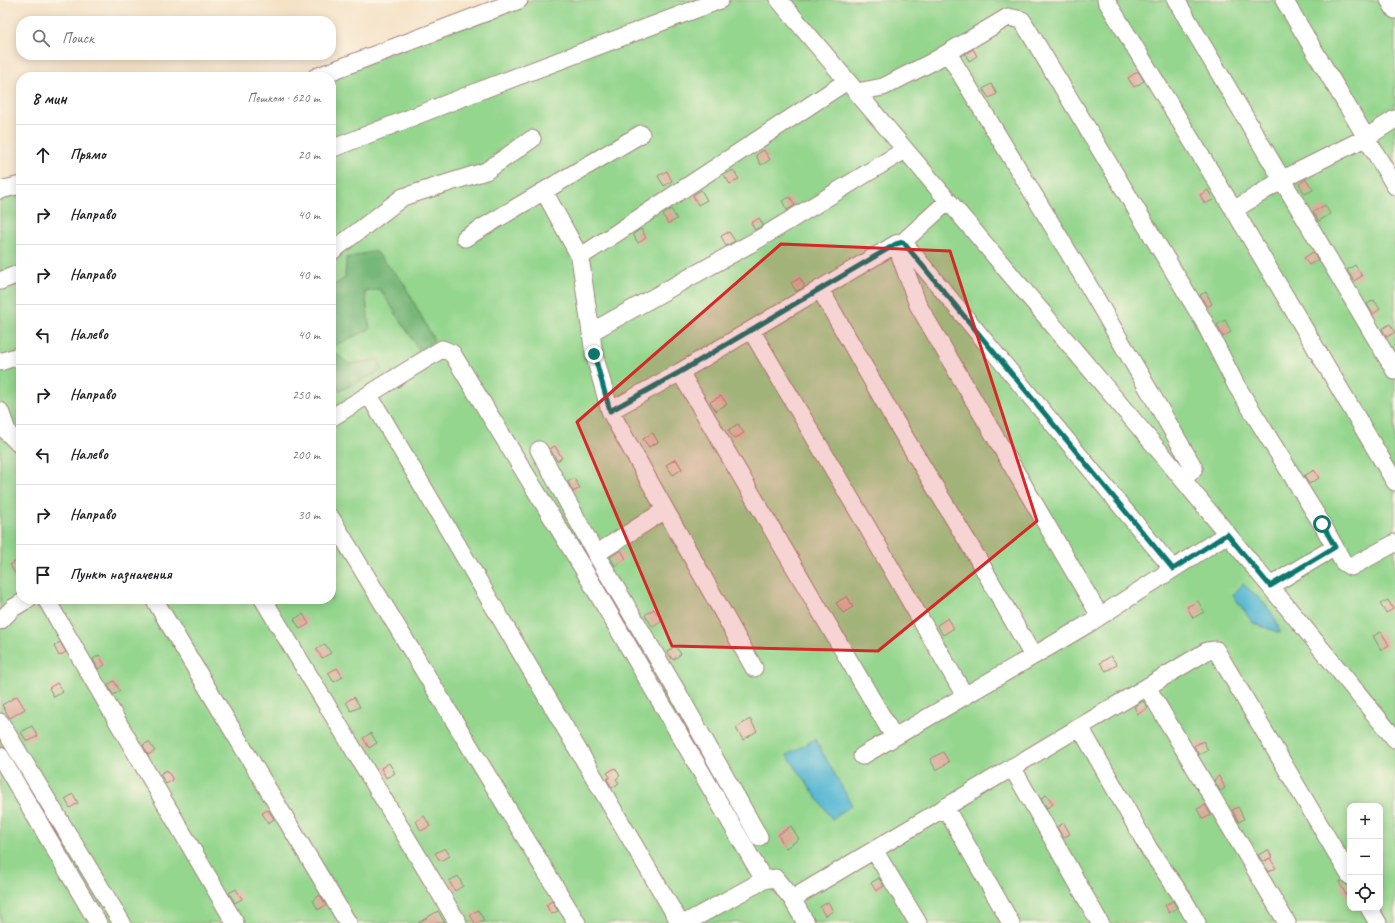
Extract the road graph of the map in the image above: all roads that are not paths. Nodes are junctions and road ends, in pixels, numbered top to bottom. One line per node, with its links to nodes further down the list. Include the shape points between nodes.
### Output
1 (519, 0): 10 (street)
2 (720, 0): 16 (street)
3 (779, 0): 11 (street)
4 (1106, 0): 24 (street)
5 (1176, 0): 18 (street)
6 (1284, 0): 14 (street)
7 (1389, 0): 8 (street)
8 (1395, 10)
9 (948, 53): 11 (street, via 883,87); 45 (street, via 1084,278 1194,468); 51 (street, via 1008,18 1022,20 1203,320 1236,385)
10 (329, 72)
11 (852, 86): 17 (street); 28 (street)
12 (1395, 120): 14 (street)
13 (641, 134): 22 (street)
14 (1366, 137): 18 (street); 20 (street)
15 (532, 139): 27 (street, via 486,171 403,197)
16 (336, 147)
17 (906, 150): 23 (street); 33 (street, via 759,239)
18 (1283, 179): 24 (street); 36 (street)
19 (16, 186): 21 (street)
20 (1395, 186)
21 (0, 190)
22 (544, 191): 25 (street); 28 (street)
23 (948, 201): 26 (street); 45 (street)
24 (1234, 210): 46 (street)
25 (465, 238)
26 (900, 243): 31 (street); 53 (street); 59 (street, via 918,305)
27 (336, 248)
28 (580, 257): 33 (street)
29 (16, 275): 30 (street)
30 (0, 281)
31 (820, 289): 32 (street); 61 (street)
32 (751, 330): 37 (street); 64 (street)
33 (591, 332): 40 (street, via 594,354)
34 (16, 357): 35 (street)
35 (0, 362)
36 (1395, 371)
37 (680, 372): 40 (street); 67 (street)
38 (370, 395): 41 (street); 76 (street, via 442,349 452,353 581,565); 85 (street)
39 (0, 411): 42 (street)
40 (610, 411): 47 (street)
41 (336, 415)
42 (4, 438): 43 (street)
43 (16, 444)
44 (539, 450): 52 (street)
45 (1182, 480): 49 (street)
46 (1395, 482)
47 (665, 510): 52 (street); 62 (street)
48 (336, 526): 84 (street)
49 (1227, 534): 53 (street); 54 (street)
50 (1395, 543): 51 (street, via 1351,567 1343,562)
51 (1335, 547): 54 (street)
52 (596, 554): 73 (street, via 674,686)
53 (1173, 569): 59 (street)
54 (1270, 586): 68 (street)
55 (20, 604): 60 (street)
56 (49, 604): 81 (street)
57 (157, 604): 82 (street)
58 (266, 604): 83 (street)
59 (1100, 616): 61 (street)
60 (0, 622)
61 (1033, 656): 64 (street)
62 (754, 668)
63 (1147, 687): 66 (street); 75 (street, via 1207,651 1216,650); 92 (street)
64 (965, 696): 67 (street)
65 (0, 722): 80 (street)
66 (1080, 727): 71 (street); 91 (street, via 1149,850 1181,895)
67 (894, 737): 70 (street)
68 (1395, 740)
69 (0, 756): 79 (street)
70 (862, 756)
71 (1012, 767): 72 (street); 90 (street)
72 (945, 808): 74 (street); 89 (street)
73 (758, 837)
74 (874, 850): 77 (street); 88 (street)
75 (1349, 875)
76 (764, 880): 77 (street, via 775,878); 86 (street)
77 (792, 899): 87 (street)
78 (1371, 911): 93 (street)
79 (98, 923)
80 (122, 923)
81 (235, 923)
82 (348, 923)
83 (458, 923)
84 (577, 923)
85 (680, 923)
86 (685, 923)
87 (806, 923)
88 (918, 923)
89 (1011, 923)
90 (1100, 923)
91 (1196, 923)
92 (1287, 923)
93 (1378, 923)

